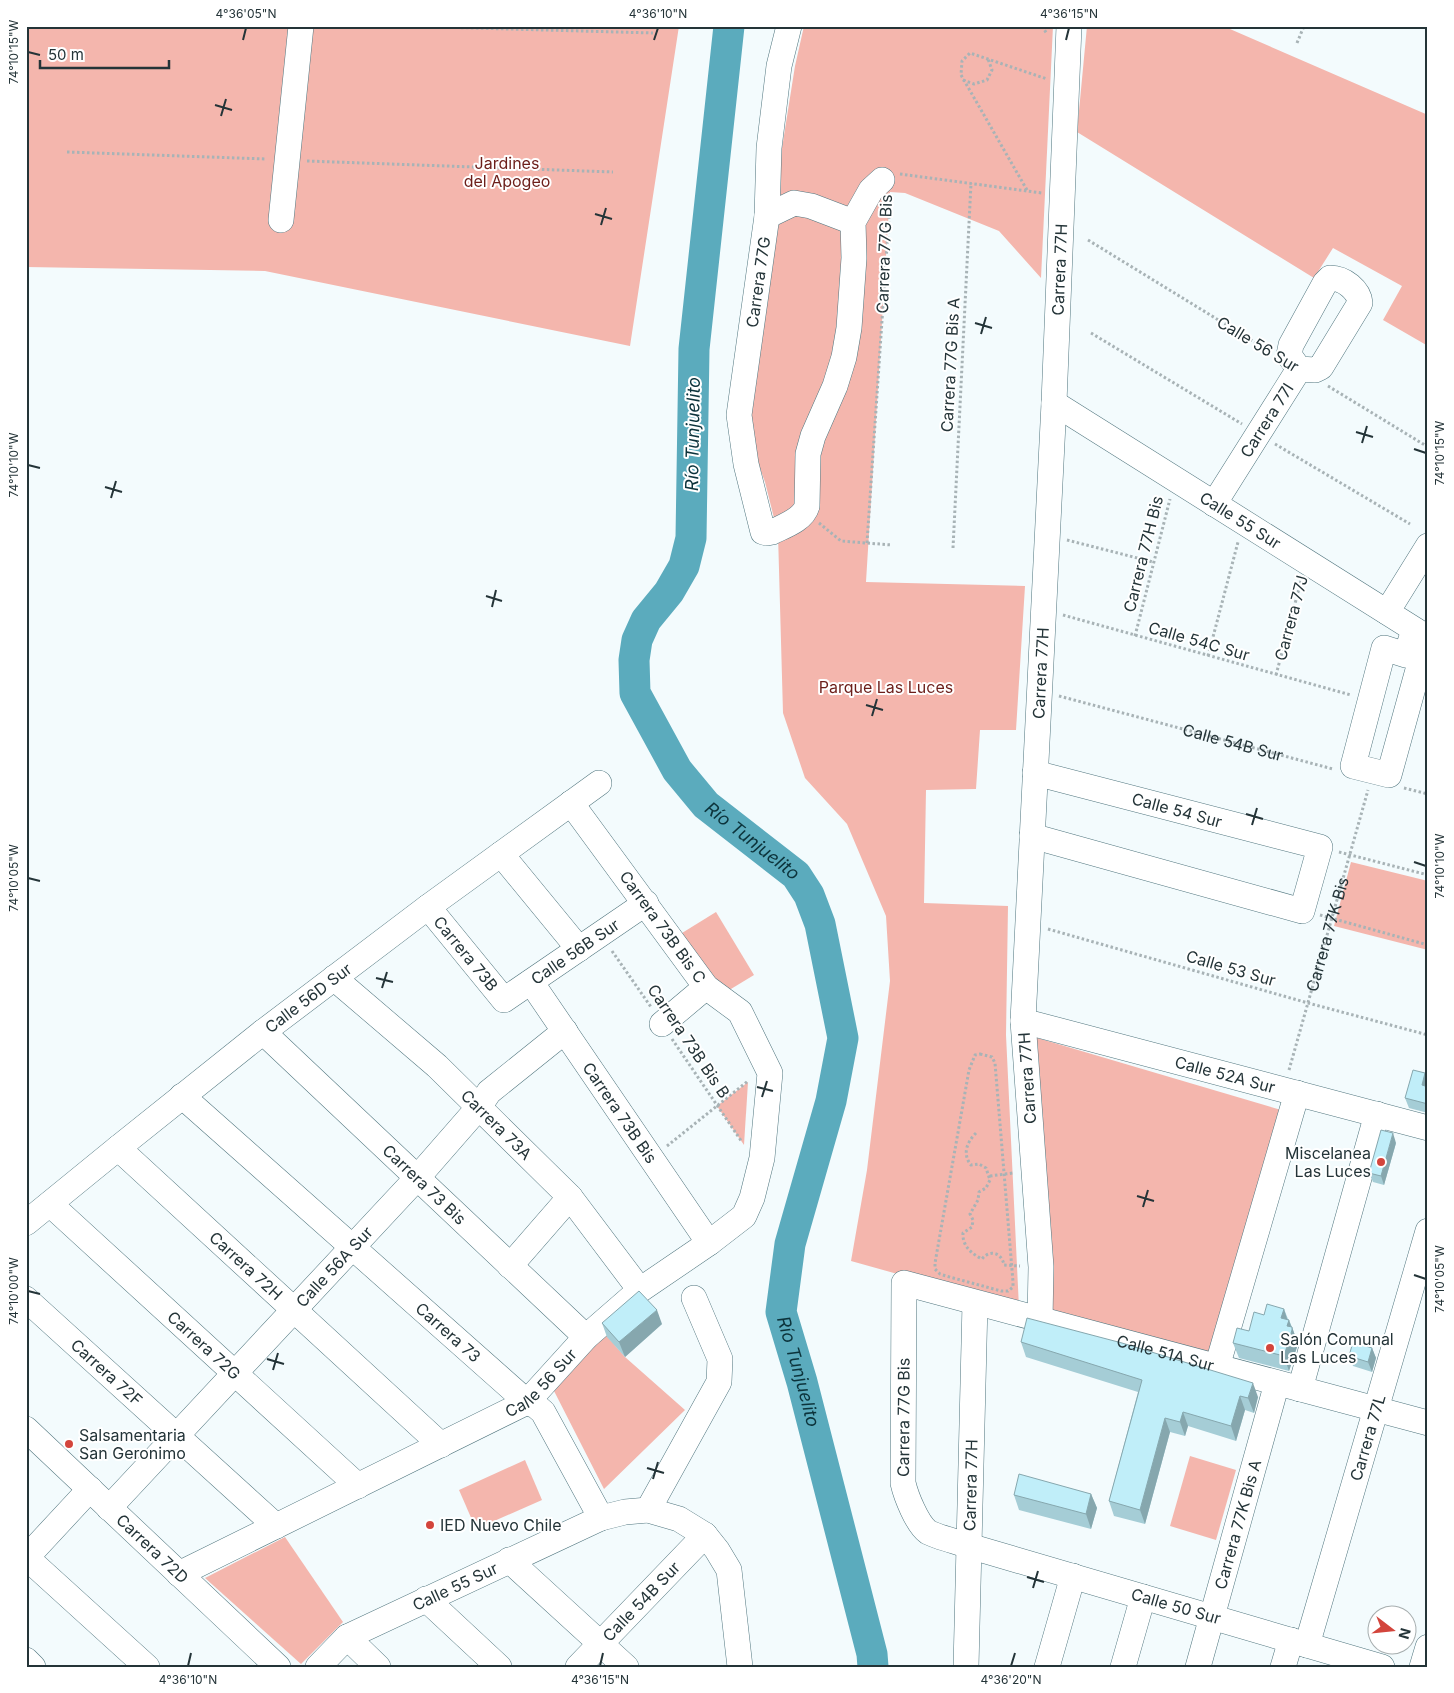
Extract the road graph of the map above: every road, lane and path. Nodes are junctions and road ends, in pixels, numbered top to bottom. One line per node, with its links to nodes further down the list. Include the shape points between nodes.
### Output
1 (301, 26): 12 (street)
2 (401, 26): 6 (path)
3 (789, 26): 18 (street, Carrera 77G, via 779,66 769,148)
4 (1069, 26): 17 (street, Carrera 77H)
5 (1304, 26): 7 (path)
6 (653, 33)
7 (1297, 43)
8 (988, 59): 9 (path, via 992,70 987,80 974,84); 9 (path, via 970,53 962,61 960,75); 10 (path)
9 (963, 80): 16 (path)
10 (1050, 80)
11 (67, 152): 12 (path)
12 (288, 160): 13 (path); 19 (street)
13 (613, 172)
14 (882, 180): 15 (path, via 898,173); 20 (street, Carrera 77G Bis, via 871,190); 30 (path, Carrera 77G Bis, via 890,191)
15 (971, 183): 16 (path); 33 (path, Carrera 77G Bis A)
16 (1026, 190): 17 (path)
17 (1062, 194): 23 (street, Carrera 77H)
18 (767, 216): 20 (street, via 794,203); 27 (street, Carrera 77G, via 739,415 746,464 763,532 767,534)
19 (281, 220)
20 (853, 222): 27 (street, Carrera 77G Bis, via 849,328 835,386 808,454)
21 (1088, 240): 22 (path, Calle 56 Sur)
22 (1299, 369): 22 (street, Carrera 77I, via 1321,367 1360,303 1356,290 1336,278 1325,283 1290,344 1289,355); 24 (path, Calle 56 Sur); 26 (street, Carrera 77I)
23 (1054, 403): 25 (street, Calle 55 Sur); 29 (street, Carrera 77H)
24 (1428, 447)
25 (1175, 479): 26 (street, Calle 55 Sur); 35 (path, Carrera 77H Bis)
26 (1214, 504): 28 (street, Calle 55 Sur)
27 (805, 512): 30 (path, via 841,541)
28 (1243, 522): 34 (street, Calle 55 Sur); 41 (path)
29 (1047, 534): 35 (path); 36 (street, Carrera 77H)
30 (867, 543): 31 (path)
31 (892, 544)
32 (1428, 546): 37 (street)
33 (953, 548)
34 (1306, 561): 37 (street, Calle 55 Sur); 42 (path, Carrera 77J)
35 (1153, 562): 39 (path, Carrera 77H Bis)
36 (1043, 610): 39 (path, Calle 54C Sur); 43 (street, Carrera 77H)
37 (1387, 612): 38 (street, Calle 55 Sur)
38 (1421, 634): 40 (street)
39 (1135, 636): 41 (path, Calle 54C Sur)
40 (1406, 655): 44 (street, via 1384,648); 47 (street, via 1421,659 1405,719 1389,775)
41 (1208, 656): 42 (path, Calle 54C Sur)
42 (1276, 675): 44 (path, Calle 54C Sur)
43 (1039, 690): 45 (path, Calle 54B Sur); 46 (street, Carrera 77H)
44 (1370, 700): 47 (street, via 1353,766)
45 (1343, 771)
46 (1035, 773): 52 (street, Carrera 77H); 53 (street, Calle 54 Sur)
47 (1371, 780): 55 (path, Carrera 77K Bis)
48 (599, 782): 51 (street, Calle 56D Sur)
49 (1399, 786): 50 (path)
50 (1428, 794)
51 (571, 803): 54 (street, Calle 56D Sur); 57 (street, Carrera 73B Bis C)
52 (1032, 836): 59 (street); 61 (street, Carrera 77H)
53 (1320, 847): 55 (path); 59 (street)
54 (502, 854): 58 (street, Calle 56D Sur); 64 (street)
55 (1350, 855): 56 (path); 60 (path, Carrera 77K Bis)
56 (1428, 875)
57 (646, 903): 62 (street, Calle 56B Sur); 67 (street, Carrera 73B Bis C)
58 (428, 907): 65 (street, Calle 56D Sur); 68 (street, Carrera 73B)
59 (1302, 911): 60 (path)
60 (1332, 919): 63 (path); 69 (path, Carrera 77K Bis)
61 (1027, 923): 69 (path, Calle 53 Sur); 70 (street, Carrera 77H)
62 (601, 934): 64 (street, Calle 56B Sur); 71 (path, Carrera 73B Bis B)
63 (1428, 945)
64 (579, 949): 66 (street, Calle 56B Sur)
65 (334, 978): 73 (street, Calle 56D Sur); 80 (street, Carrera 73A, via 437,1066)
66 (532, 982): 68 (street, Calle 56B Sur); 72 (street, Carrera 73B Bis)
67 (706, 987): 71 (street); 76 (street, Carrera 73B Bis C, via 740,1012)
68 (504, 1000)
69 (1308, 1003): 74 (path, Calle 53 Sur); 77 (path, Carrera 77K Bis)
70 (1022, 1021): 77 (street, Calle 52A Sur); 102 (street, Carrera 77H, via 1041,1267)
71 (662, 1024): 79 (path, Carrera 73B Bis B)
72 (565, 1031): 80 (street, Calle 56A Sur, via 489,1092); 85 (street, Carrera 73B Bis)
73 (263, 1032): 78 (street, Calle 56D Sur); 87 (street, Carrera 73 Bis)
74 (1428, 1035)
75 (995, 1064): 75 (path, via 992,1057 980,1054 975,1055 972,1061 934,1263 940,1274 1005,1291 1012,1290 1013,1282)
76 (770, 1073): 79 (path, via 748,1082); 86 (street, Calle 56 Sur)
77 (1290, 1092): 81 (street, Calle 52A Sur); 104 (street)
78 (182, 1096): 84 (street, Calle 56D Sur); 93 (street, Carrera 73)
79 (717, 1106): 85 (path); 86 (path, Carrera 73B Bis B, via 744,1146)
80 (479, 1107): 87 (street, Calle 56A Sur); 88 (street, Carrera 73A)
81 (1377, 1114): 82 (street, Calle 52A Sur); 106 (street, Carrera 77K Bis A)
82 (1428, 1128)
83 (976, 1133): 94 (path, via 967,1145 968,1160 971,1165 979,1164 986,1168 990,1180 986,1188 978,1192 978,1200 970,1214 972,1227 963,1233 962,1238 973,1254 982,1259 996,1253 1002,1257)
84 (118, 1148): 89 (street, Calle 56D Sur); 101 (street, Carrera 72H)
85 (651, 1158): 92 (street, Carrera 73B Bis)
86 (762, 1158): 92 (street, Calle 56 Sur, via 744,1216)
87 (417, 1178): 93 (street, Calle 56A Sur); 95 (street, Carrera 73 Bis)
88 (570, 1197): 95 (street); 97 (street, Carrera 73A)
89 (50, 1204): 90 (street, Calle 56D Sur); 105 (street, Carrera 72G)
90 (26, 1223)
91 (1428, 1231): 108 (street, Carrera 77L)
92 (708, 1242): 97 (street, Calle 56 Sur)
93 (352, 1248): 101 (street, Calle 56A Sur); 107 (street, Carrera 73)
94 (1004, 1265)
95 (510, 1266): 103 (street, Carrera 73 Bis)
96 (904, 1283): 100 (street, Calle 51A Sur); 120 (street, Carrera 77G Bis, via 903,1483 906,1496 927,1531)
97 (640, 1290): 103 (street, Calle 56 Sur)
98 (694, 1298): 116 (street, via 720,1359 719,1382)
99 (26, 1299): 111 (street, Carrera 72F)
100 (975, 1303): 102 (street, Calle 51A Sur); 120 (street, Carrera 77H)
101 (294, 1311): 105 (street, Calle 56A Sur); 112 (street, Carrera 72H)
102 (1040, 1320): 104 (street, Calle 51A Sur)
103 (586, 1337): 107 (street, Calle 56 Sur)
104 (1217, 1367): 106 (street, Calle 51A Sur)
105 (235, 1374): 111 (street, Calle 56A Sur); 113 (street, Carrera 72G)
106 (1288, 1386): 108 (street, Calle 51A Sur); 127 (street, Carrera 77K Bis A)
107 (527, 1402): 112 (street, Calle 56 Sur); 117 (street, Carrera 73, via 543,1412)
108 (1376, 1409): 109 (street, Calle 51A Sur); 129 (street, Carrera 77L)
109 (1428, 1423)
110 (27, 1431): 114 (street, Carrera 72D)
111 (177, 1436): 115 (street, Calle 56A Sur); 118 (street, Carrera 72F)
112 (441, 1445): 113 (street, Calle 56 Sur)
113 (358, 1486): 118 (street, Calle 56 Sur)
114 (90, 1489): 115 (street, Carrera 72D); 121 (street)
115 (109, 1508): 123 (street, Carrera 72D)
116 (648, 1510): 117 (street); 119 (street, via 680,1518)
117 (602, 1518): 122 (street, Calle 55 Sur)
118 (276, 1526): 123 (street, Calle 56 Sur)
119 (705, 1535): 130 (street, Calle 54B Sur); 141 (street, via 729,1570)
120 (969, 1546): 124 (street, Calle 50 Sur); 142 (street, Carrera 77H)
121 (26, 1558): 134 (street)
122 (509, 1560): 126 (street, Calle 55 Sur); 130 (street)
123 (179, 1574): 135 (street, Carrera 72D)
124 (1073, 1576): 125 (street, Calle 50 Sur); 143 (street)
125 (1143, 1597): 127 (street, Calle 50 Sur); 144 (street)
126 (426, 1599): 128 (street, Calle 55 Sur); 138 (street)
127 (1212, 1617): 129 (street, Calle 50 Sur); 145 (street, Carrera 77K Bis A)
128 (347, 1637): 136 (street, Calle 55 Sur); 137 (street)
129 (1299, 1642): 146 (street, Carrera 77L); 147 (street, Calle 50 Sur)
130 (601, 1643): 139 (street, Calle 54B Sur); 140 (street)
131 (1428, 1647): 148 (street)
132 (26, 1660): 133 (street)
133 (34, 1667)
134 (147, 1667)
135 (278, 1667)
136 (318, 1667)
137 (378, 1667)
138 (499, 1667)
139 (578, 1667)
140 (626, 1667)
141 (740, 1667)
142 (966, 1667)
143 (1047, 1667)
144 (1123, 1667)
145 (1198, 1667)
146 (1283, 1667)
147 (1382, 1667)
148 (1422, 1667)

